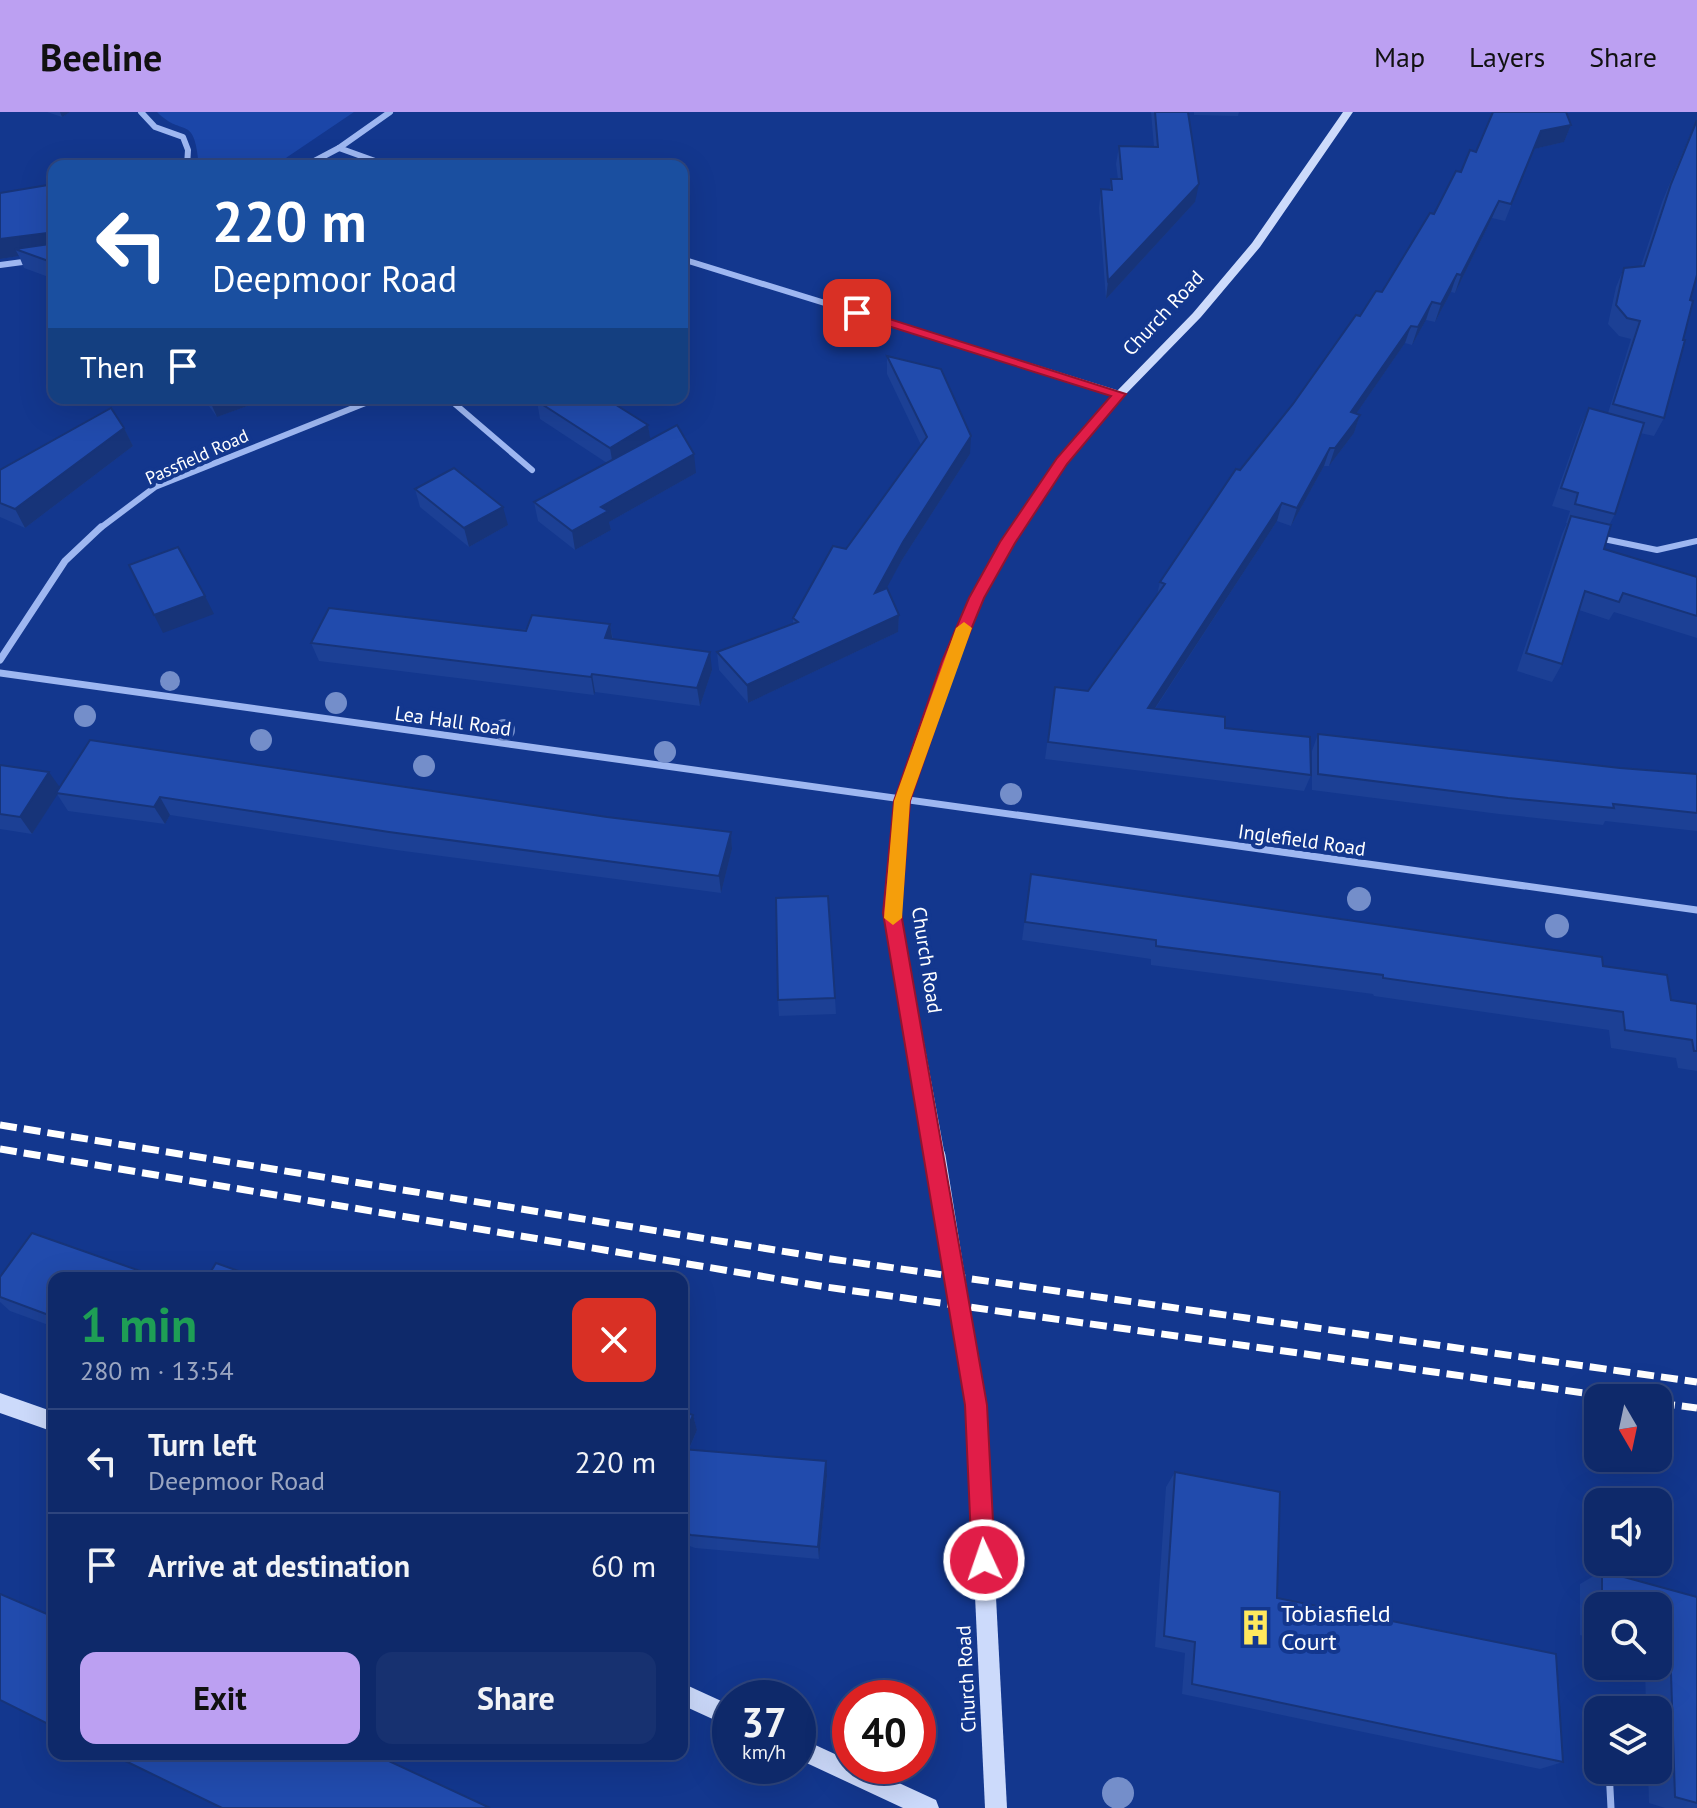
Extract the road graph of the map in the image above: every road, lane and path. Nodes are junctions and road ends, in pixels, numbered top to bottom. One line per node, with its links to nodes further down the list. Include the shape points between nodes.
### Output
1 (141, 112): 5 (street, via 155,127 183,137)
2 (390, 112): 4 (street)
3 (1348, 112): 11 (street, Church Road, via 1256,245)
4 (339, 148): 6 (street); 7 (street)
5 (187, 160)
6 (316, 160)
7 (372, 160)
8 (40, 259): 10 (street)
9 (688, 261): 11 (street)
10 (0, 265)
11 (1120, 394): 19 (street, Church Road, via 1062,461 977,598)
12 (363, 404): 17 (street, Passfield Road, via 155,487 65,561)
13 (455, 404): 14 (street)
14 (532, 470)
15 (1590, 535): 16 (lane, via 1657,550)
16 (1697, 541)
17 (0, 660)
18 (0, 673): 19 (street, Lea Hall Road)
19 (902, 801): 20 (street, Inglefield Road); 28 (street, Church Road, bridge, via 892,913 976,1405)
20 (1697, 910)
21 (0, 1403): 22 (street)
22 (48, 1420)
23 (688, 1697): 24 (street)
24 (712, 1708)
25 (816, 1756): 27 (street)
26 (1610, 1784): 29 (lane)
27 (928, 1808)
28 (996, 1808)
29 (1611, 1808)

